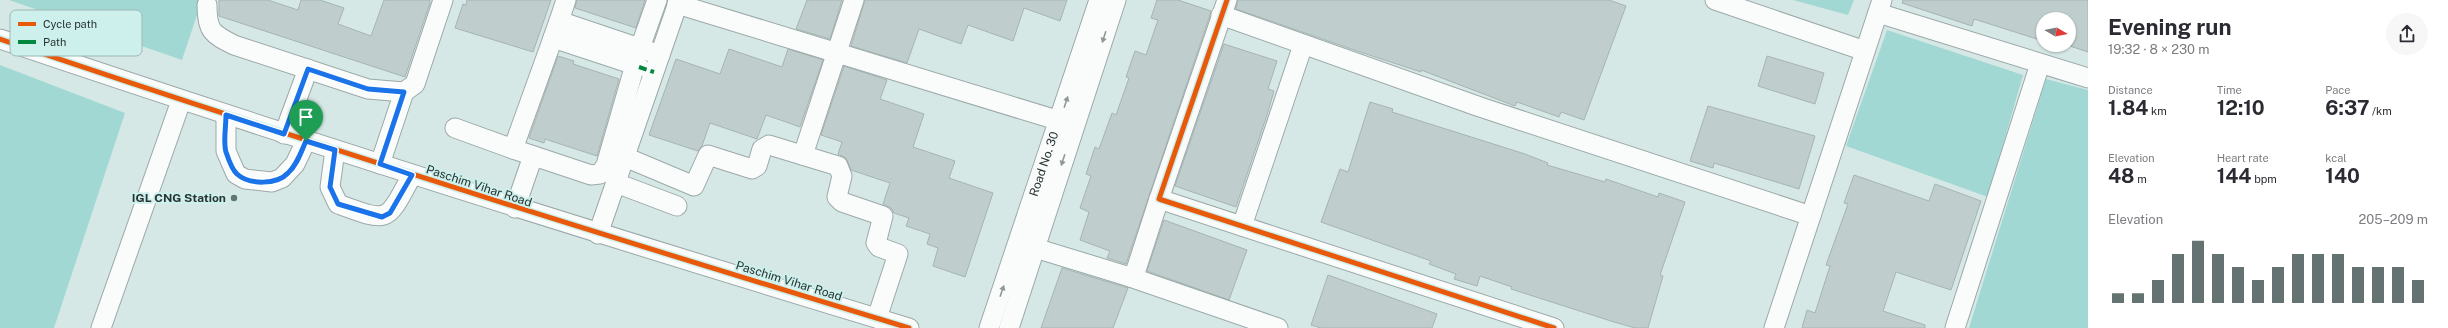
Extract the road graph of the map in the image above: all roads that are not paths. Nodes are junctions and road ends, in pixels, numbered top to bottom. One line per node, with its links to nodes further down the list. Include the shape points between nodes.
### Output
1 (443, 0): 25 (street, via 415,84)
2 (566, 0): 12 (street)
3 (657, 0): 21 (street)
4 (854, 0): 18 (street)
5 (1099, 0): 28 (street, Road No. 30, one-way to 5)
6 (1116, 0): 46 (street, Road No. 30, one-way to 46)
7 (1715, 0): 17 (street)
8 (678, 2): 18 (street); 19 (street)
9 (207, 6): 23 (street, via 207,24 216,36 234,45)
10 (1880, 6): 17 (street); 22 (street)
11 (1224, 8): 16 (street); 40 (street)
12 (560, 21): 13 (street); 21 (street)
13 (553, 38): 21 (street); 32 (street)
14 (0, 39): 15 (street, Paschim Vihar Road)
15 (10, 42)
16 (1303, 45): 43 (street, via 1480,107); 44 (street)
17 (1866, 51): 43 (street)
18 (837, 53): 28 (street); 34 (street)
19 (660, 55): 21 (street); 36 (street)
20 (50, 56): 26 (street, Paschim Vihar Road)
21 (638, 60): 35 (street, via 606,165 600,174 591,175)
22 (2040, 64): 24 (street); 56 (street)
23 (308, 69): 25 (street, via 368,89); 30 (street)
24 (2088, 78)
25 (404, 92): 37 (street)
26 (181, 101): 27 (street, Paschim Vihar Road); 49 (street)
27 (226, 115): 30 (street, Paschim Vihar Road); 31 (street, via 226,151 236,174 245,179 272,182 282,178 295,164)
28 (1060, 121): 51 (street, Road No. 30, one-way to 28)
29 (455, 128): 32 (street)
30 (284, 134): 31 (street, Paschim Vihar Road)
31 (306, 141): 33 (street, Paschim Vihar Road)
32 (513, 149): 35 (street)
33 (335, 150): 37 (street, Paschim Vihar Road); 38 (street, via 330,175 332,194 338,204 362,213 382,217 390,213)
34 (803, 155): 36 (street, via 774,145 766,146 762,149 757,166 752,169 708,155 694,186); 48 (street, via 840,168 842,176 837,194 839,200 883,216 876,243 879,247 898,254)
35 (533, 156): 42 (street)
36 (625, 157): 39 (street)
37 (380, 164): 38 (street, Paschim Vihar Road)
38 (412, 175): 42 (street, Paschim Vihar Road)
39 (616, 183): 41 (street); 45 (street)
40 (1160, 200): 44 (street); 47 (street, via 1136,270)
41 (677, 206)
42 (515, 208): 45 (street, Paschim Vihar Road)
43 (1811, 216): 55 (street)
44 (1242, 226): 54 (street)
45 (598, 234): 48 (street, Paschim Vihar Road)
46 (1035, 248): 47 (street); 52 (street, Road No. 30)
47 (1130, 277): 53 (street)
48 (877, 318): 50 (street, Paschim Vihar Road)
49 (101, 328)
50 (909, 328)
51 (989, 328)
52 (1009, 328)
53 (1278, 328)
54 (1554, 328)
55 (1774, 328)
56 (1955, 328)

